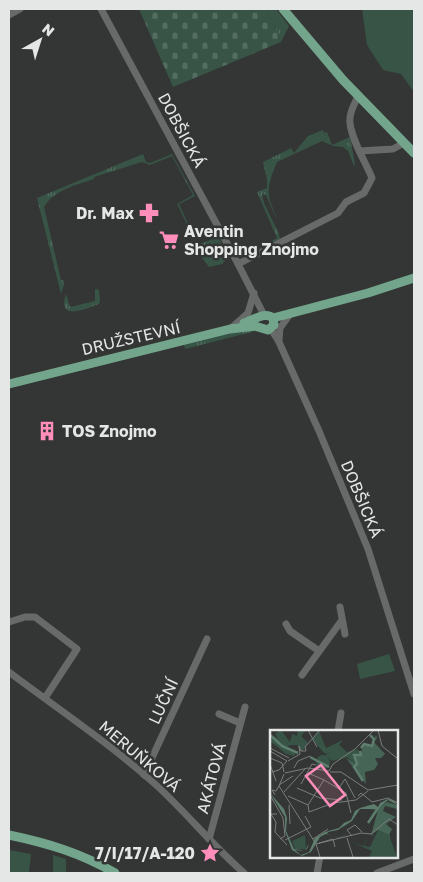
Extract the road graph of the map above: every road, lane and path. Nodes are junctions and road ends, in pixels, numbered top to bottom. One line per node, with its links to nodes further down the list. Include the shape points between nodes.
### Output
1 (20, 9): 4 (street)
2 (100, 9): 9 (street, DOBŠICKÁ)
3 (283, 9): 5 (main road)
4 (9, 14)
5 (358, 96): 6 (main road); 7 (street, via 350,122)
6 (404, 143): 7 (street, via 393,149); 8 (main road)
7 (360, 151): 9 (street, via 372,178 364,194 346,202 338,213)
8 (414, 154)
9 (238, 264): 11 (street, DOBŠICKÁ)
10 (414, 278): 12 (main road)
11 (254, 293): 13 (street, DOBŠICKÁ); 16 (street, via 248,313)
12 (291, 313): 14 (main road); 18 (street, via 280,328)
13 (262, 316): 14 (main road); 15 (main road, via 258,323); 16 (main road)
14 (273, 318): 17 (main road)
15 (260, 328): 16 (main road, DRUŽSTEVNÍ); 17 (main road)
16 (230, 329): 19 (main road, DRUŽSTEVNÍ)
17 (271, 329): 18 (street, DOBŠICKÁ)
18 (279, 342): 29 (street, DOBŠICKÁ, via 368,549)
19 (9, 384)
20 (340, 607): 21 (street)
21 (342, 620): 24 (street); 26 (street)
22 (9, 622): 30 (street, via 35,617 77,650)
23 (286, 624): 26 (street, via 290,631)
24 (345, 634)
25 (207, 639): 36 (street, LUČNÍ)
26 (319, 651): 28 (street)
27 (9, 672): 30 (street, MERUŇKOVÁ)
28 (302, 675)
29 (414, 689)
30 (45, 698): 36 (street, MERUŇKOVÁ)
31 (245, 708): 34 (street, AKÁTOVÁ)
32 (341, 713): 35 (street)
33 (219, 714): 34 (street, AKÁTOVÁ)
34 (240, 723): 38 (street, AKÁTOVÁ)
35 (338, 730)
36 (144, 775): 38 (street, MERUŇKOVÁ, via 172,799)
37 (9, 835): 41 (main road, via 62,848)
38 (209, 839): 42 (street, MERUŇKOVÁ)
39 (320, 857): 43 (street)
40 (414, 859): 44 (street)
41 (115, 873)
42 (244, 873)
43 (317, 873)
44 (377, 873)

